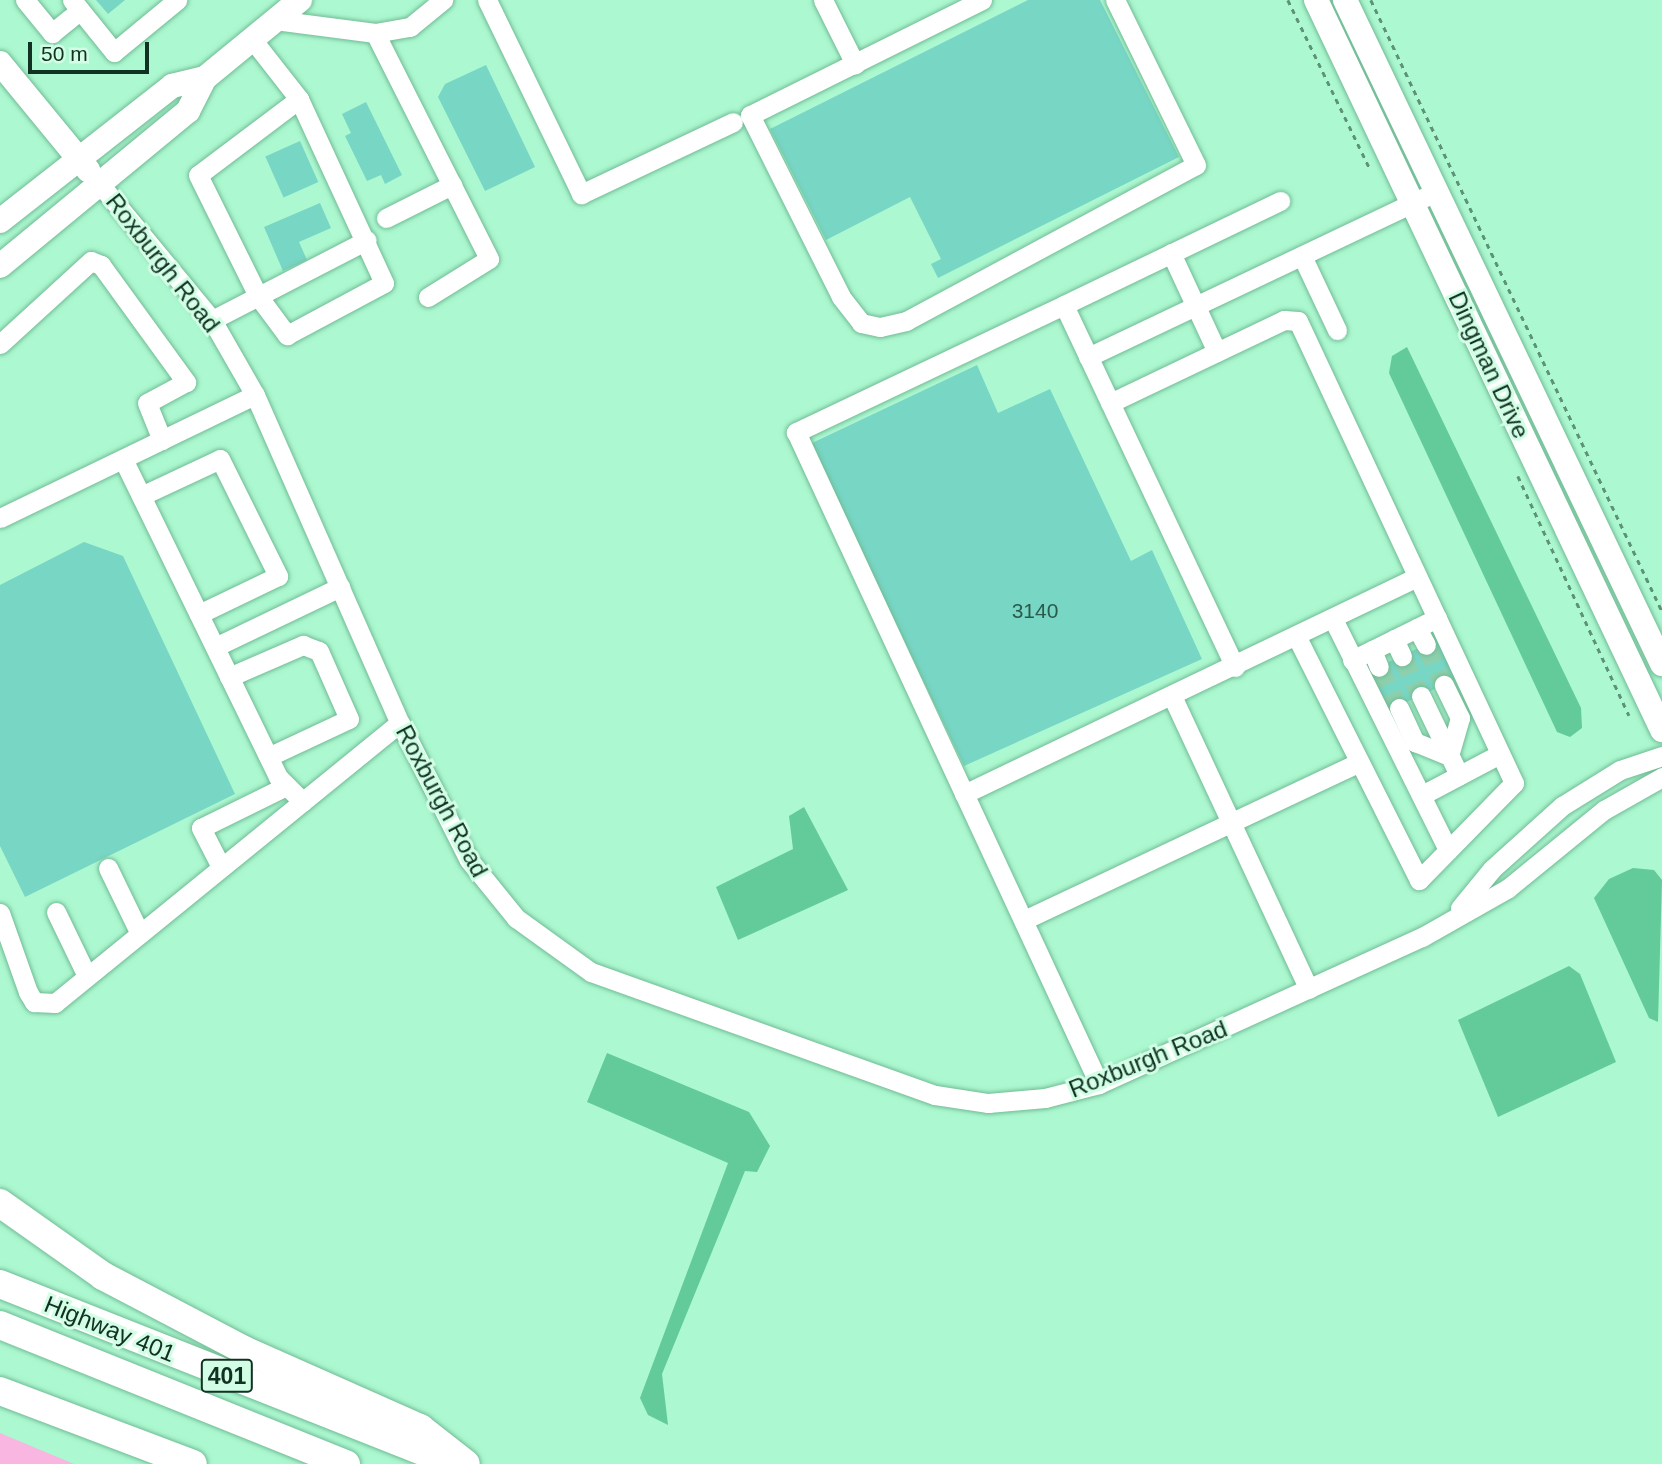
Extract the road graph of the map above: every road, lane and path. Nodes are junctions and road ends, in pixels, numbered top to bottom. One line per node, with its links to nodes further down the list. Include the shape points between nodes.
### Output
1 (25, 0): 13 (street, via 52,33)
2 (177, 0): 13 (street, via 114,52)
3 (300, 0): 14 (main road)
4 (443, 0): 15 (street, via 411,27)
5 (487, 0): 21 (street, via 581,194)
6 (823, 0): 18 (street)
7 (982, 0): 18 (street)
8 (1115, 0): 18 (street, via 1196,165 906,321 880,327 861,323 841,297 750,115)
9 (1288, 0): 23 (path)
10 (1316, 0): 28 (main road, Dingman Drive)
11 (1345, 0): 26 (main road, Dingman Drive)
12 (1371, 0): 53 (path)
13 (76, 5)
14 (275, 20): 15 (street); 16 (main road)
15 (376, 33): 25 (street)
16 (252, 39): 19 (main road); 20 (street)
17 (0, 63): 22 (main road, Roxburgh Road)
18 (855, 64)
19 (205, 78): 22 (main road, via 172,86); 24 (main road, via 188,110)
20 (303, 107): 31 (street); 35 (street, via 198,174)
21 (733, 122)
22 (77, 158): 24 (main road, Roxburgh Road); 30 (main road)
23 (1369, 167)
24 (99, 183): 34 (main road); 39 (street, Roxburgh Road)
25 (452, 185): 29 (street); 36 (street, via 489,259)
26 (1436, 192): 28 (street); 60 (main road, Dingman Drive)
27 (1280, 201): 32 (street)
28 (1413, 202): 33 (street); 69 (main road, Dingman Drive)
29 (386, 218)
30 (0, 221)
31 (367, 240): 35 (street); 35 (street, via 384,283 286,335)
32 (1171, 253): 37 (street); 38 (street)
33 (1303, 256): 38 (street); 40 (street)
34 (0, 267)
35 (258, 296): 39 (street)
36 (428, 297)
37 (1064, 305): 43 (street); 79 (street, via 796,432)
38 (1196, 307): 42 (street); 43 (street)
39 (212, 320): 44 (street, Roxburgh Road)
40 (1337, 330)
41 (0, 344): 46 (street, via 91,261 101,265 186,382 147,403)
42 (1217, 352): 45 (street); 51 (street, via 1284,320 1298,321)
43 (1088, 357): 45 (street)
44 (255, 396): 46 (street); 52 (street, Roxburgh Road)
45 (1110, 403): 61 (street)
46 (162, 440): 47 (street)
47 (123, 459): 49 (street); 50 (street)
48 (1511, 463): 67 (path)
49 (141, 496): 54 (street); 54 (street, via 219,459 278,576)
50 (0, 518)
51 (1418, 577): 55 (street); 56 (street)
52 (340, 587): 58 (street); 68 (street, Roxburgh Road)
53 (1662, 611)
54 (199, 614): 58 (street)
55 (1437, 618): 59 (street, via 1421,636 1398,648 1375,658); 70 (street)
56 (1333, 619): 57 (street); 59 (street)
57 (1297, 636): 61 (street); 74 (street)
58 (215, 647): 62 (street)
59 (1352, 660): 78 (street, via 1414,788)
60 (1662, 664)
61 (1235, 667): 65 (street)
62 (229, 677): 73 (street); 73 (street, via 303,645 319,651 349,719)
63 (1444, 685): 71 (street, via 1460,718)
64 (1422, 696): 71 (street)
65 (1173, 698): 79 (street); 81 (street)
66 (1398, 708): 71 (street, via 1415,742)
67 (1629, 715)
68 (400, 723): 80 (street); 92 (street, Roxburgh Road, via 494,895 590,972 935,1095 1000,1102)
69 (1662, 730)
70 (1500, 754): 75 (street); 82 (street, via 1514,783)
71 (1449, 755): 75 (street)
72 (1662, 756): 86 (street, Roxburgh Road, via 1620,770 1562,806 1492,869)
73 (268, 757): 77 (street)
74 (1358, 763): 81 (street); 82 (street, via 1419,880)
75 (1459, 775): 78 (street)
76 (1662, 777): 86 (street, Roxburgh Road, via 1604,810 1507,889)
77 (286, 786): 80 (street); 83 (street, via 201,828)
78 (1424, 793): 82 (street)
79 (964, 794): 88 (street)
80 (303, 802): 83 (street)
81 (1232, 824): 88 (street); 91 (street)
82 (1448, 850)
83 (221, 867): 89 (street)
84 (108, 868): 89 (street)
85 (56, 912): 90 (street)
86 (1456, 913): 91 (street, Roxburgh Road, via 1422,937)
87 (0, 914): 90 (street, via 34,1002 55,1003)
88 (1024, 920): 92 (street)
89 (140, 933): 90 (street)
90 (87, 976)
91 (1309, 989): 92 (street, Roxburgh Road)
92 (1099, 1084)
93 (0, 1203): 100 (highway, via 103,1276 244,1350 420,1428)
94 (0, 1284): 99 (highway, Highway 401 / 401)
95 (0, 1325): 98 (highway, Highway 401 / 401)
96 (0, 1391): 97 (highway)
97 (193, 1464)
98 (346, 1464)
99 (456, 1464)
100 (466, 1464)

